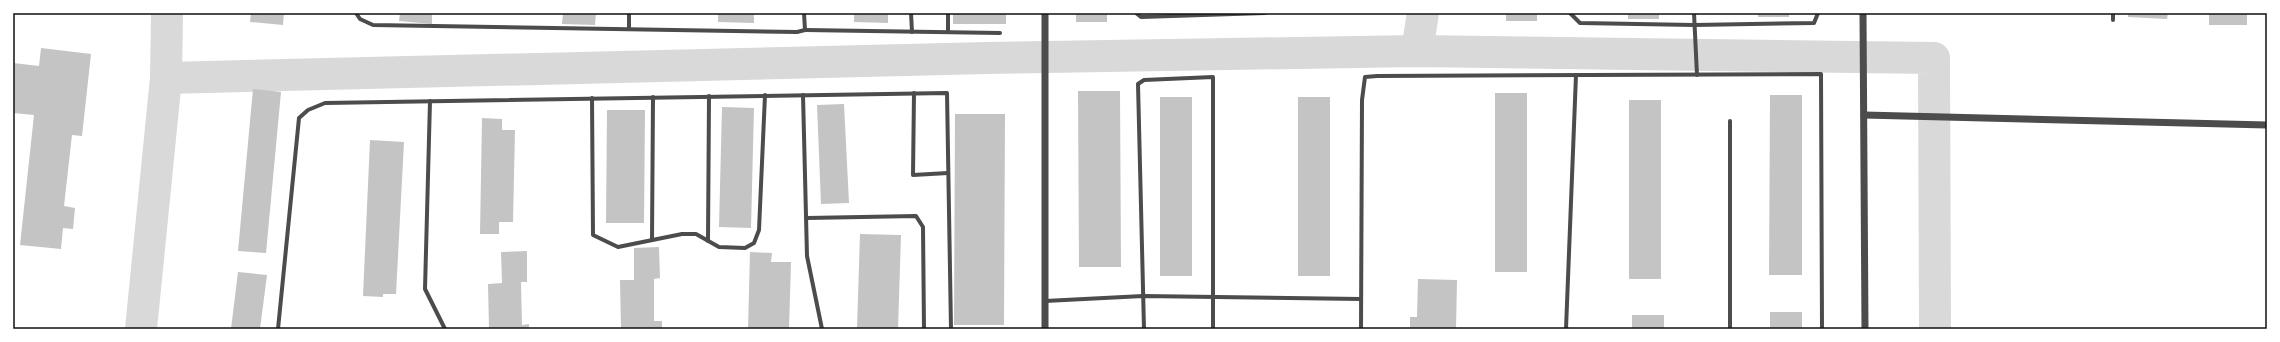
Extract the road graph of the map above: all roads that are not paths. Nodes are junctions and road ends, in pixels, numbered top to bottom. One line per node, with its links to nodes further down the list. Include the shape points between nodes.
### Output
1 (356, 13): 17 (street, via 360,19 372,25)
2 (629, 13): 17 (street)
3 (804, 13): 18 (street)
4 (911, 13): 19 (street)
5 (948, 13): 20 (street)
6 (1136, 13): 7 (street, via 1141,17)
7 (1246, 13): 8 (street)
8 (1265, 13)
9 (1570, 13): 16 (street, via 1580,22)
10 (1694, 13): 16 (street)
11 (1818, 13): 16 (street, via 1814,23)
12 (1864, 13): 31 (street)
13 (2114, 13): 15 (street)
14 (1045, 17): 41 (street)
15 (2113, 20)
16 (1694, 24): 23 (street)
17 (629, 29): 18 (street, via 797,32)
18 (805, 30): 19 (street)
19 (912, 32): 20 (street)
20 (948, 32): 21 (street)
21 (1000, 34)
22 (1576, 75): 23 (street); 40 (street, via 1365,77 1362,100); 51 (street)
23 (1697, 75): 53 (street, via 1821,74)
24 (914, 93): 25 (street); 34 (street, via 947,93); 34 (street, via 913,175)
25 (803, 95): 27 (street); 35 (street)
26 (709, 96): 27 (street); 28 (street); 37 (street)
27 (765, 96): 37 (street, via 759,230 754,242 745,248 719,247)
28 (653, 97): 29 (street); 36 (street)
29 (592, 98): 30 (street); 36 (street, via 593,235 618,247)
30 (430, 101): 42 (street, via 325,103 308,110 299,118); 43 (street, via 425,289)
31 (1864, 115): 33 (street); 54 (street)
32 (1730, 121): 52 (street)
33 (2267, 125)
34 (948, 173): 46 (street)
35 (807, 218): 44 (street, via 807,256); 45 (street, via 916,216 923,227)
36 (652, 240): 37 (street, via 696,234)
37 (708, 241)
38 (1143, 296): 39 (street); 39 (street, via 1138,84 1144,80 1213,77); 41 (street); 48 (street)
39 (1212, 297): 40 (street); 49 (street)
40 (1361, 299): 50 (street)
41 (1045, 301): 47 (street)
42 (278, 329)
43 (445, 329)
44 (822, 329)
45 (924, 329)
46 (951, 329)
47 (1045, 329)
48 (1144, 329)
49 (1213, 329)
50 (1361, 329)
51 (1566, 329)
52 (1730, 329)
53 (1822, 329)
54 (1865, 329)

